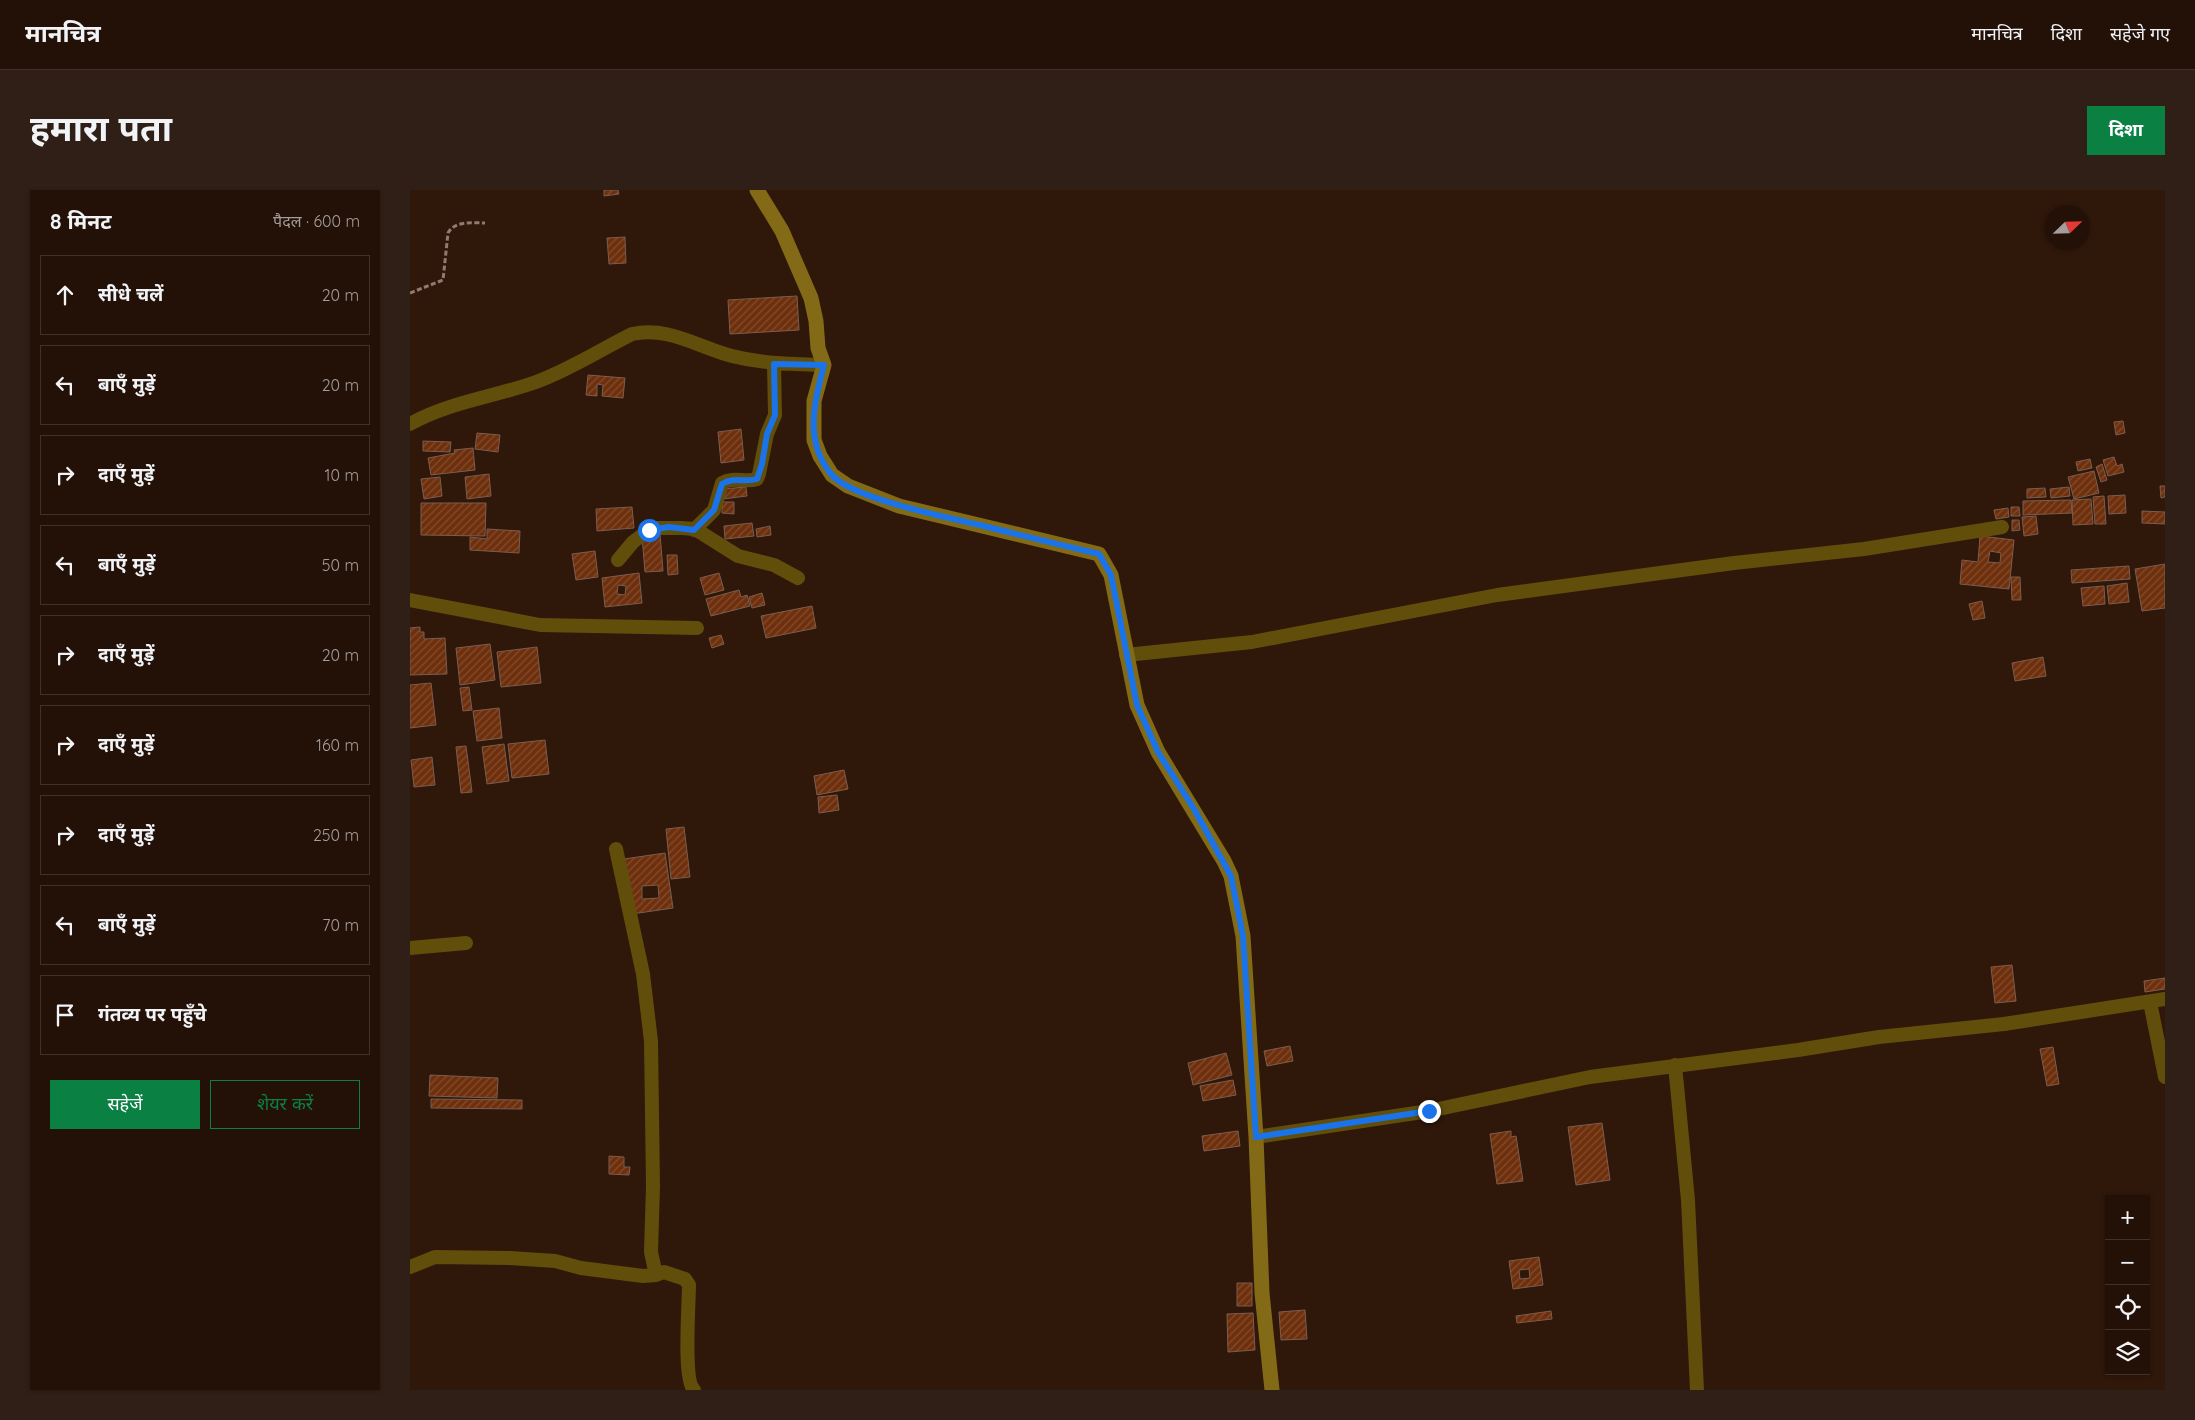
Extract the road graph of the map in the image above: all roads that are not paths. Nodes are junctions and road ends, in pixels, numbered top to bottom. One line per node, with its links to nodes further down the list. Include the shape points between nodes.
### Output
1 (756, 190): 3 (street, via 782,231 811,298 818,348)
2 (774, 364): 3 (street); 4 (street, via 732,356 648,330 632,334 539,381 450,406); 6 (street, via 775,415 767,434 757,479 736,479 722,484 714,510)
3 (824, 365): 11 (street, via 814,401 814,440 832,475 848,486 899,506 1099,554 1111,575)
4 (410, 424)
5 (2002, 527): 11 (street, via 1864,549 1497,595 1252,642)
6 (694, 530): 7 (street, via 669,527 649,530 633,542); 8 (street, via 738,556 774,565)
7 (618, 560)
8 (798, 578)
9 (410, 600): 10 (street, via 540,625)
10 (697, 628)
11 (1126, 655): 19 (street, via 1137,705 1158,752 1231,876 1243,936)
12 (616, 850): 21 (street, via 643,974 651,1041 651,1252)
13 (466, 943): 14 (street)
14 (410, 948)
15 (2165, 1000): 16 (street)
16 (2150, 1002): 17 (street, via 2004,1024 1879,1037); 18 (street)
17 (1675, 1065): 19 (street, via 1590,1077 1429,1111); 24 (street, via 1688,1200)
18 (2165, 1077)
19 (1256, 1137): 23 (street, via 1262,1293)
20 (410, 1268): 21 (street, via 435,1257 510,1258)
21 (656, 1275): 22 (street, via 664,1272 685,1279 688,1285 688,1362 690,1387)
22 (694, 1390)
23 (1272, 1390)
24 (1697, 1390)

